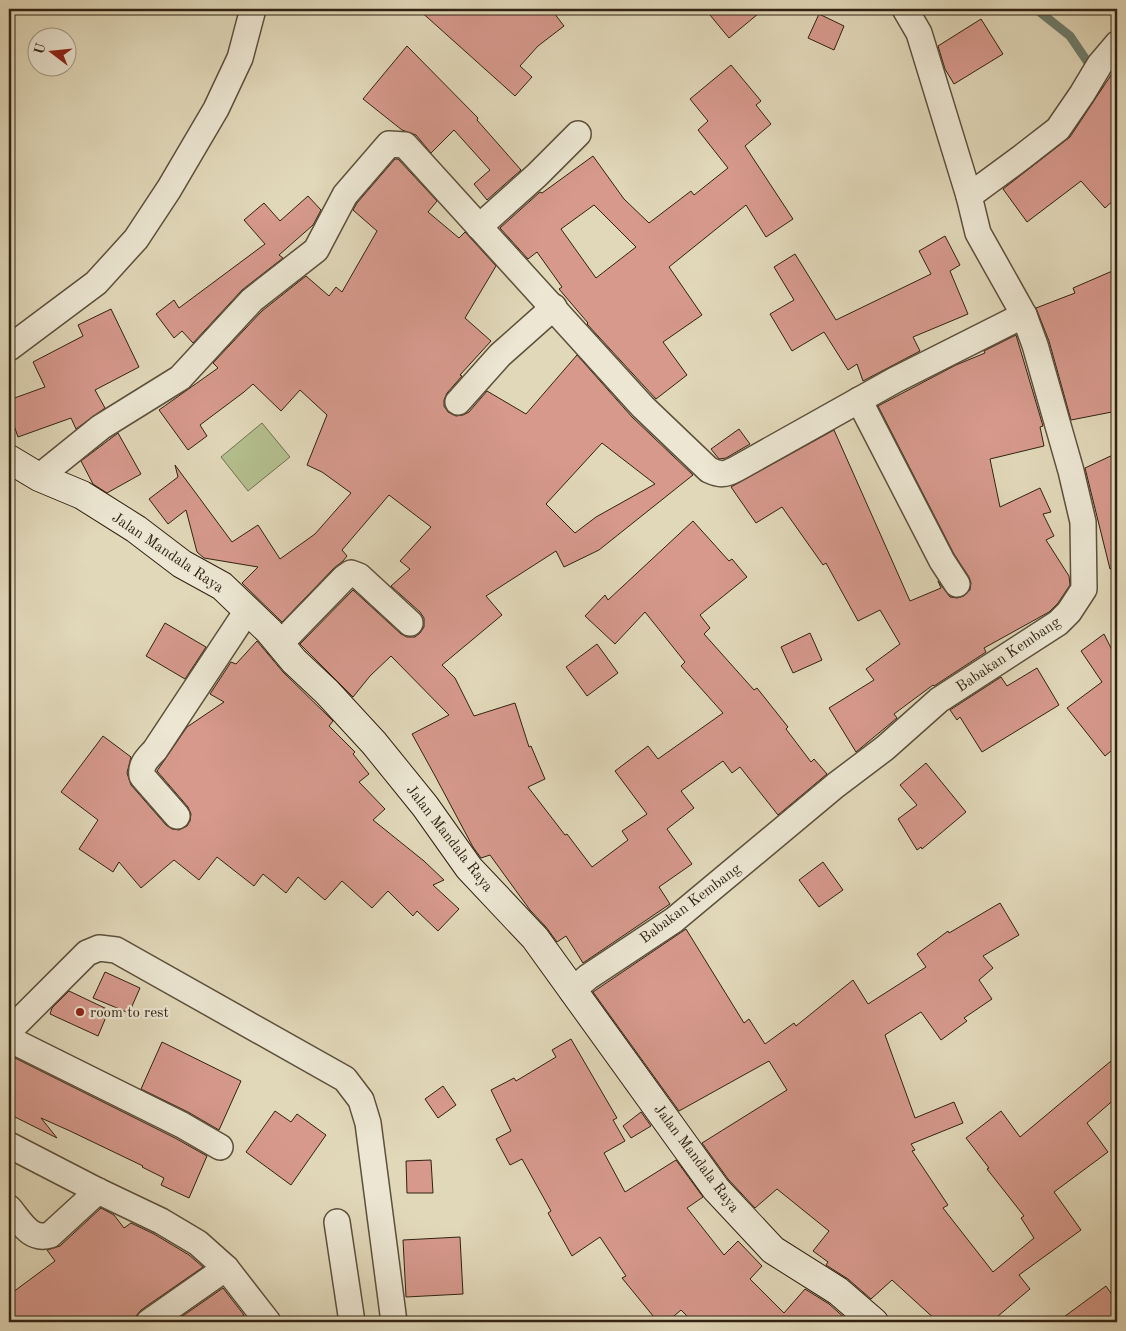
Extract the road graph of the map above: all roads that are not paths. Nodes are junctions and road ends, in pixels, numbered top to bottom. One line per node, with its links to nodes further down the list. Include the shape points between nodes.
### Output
1 (253, 9): 9 (street, via 240,58 216,109 136,239 96,283)
2 (905, 9): 5 (street, Babakan Kembang, via 920,33)
3 (1117, 44): 5 (street, via 1100,64 1058,129)
4 (578, 134): 6 (street)
5 (969, 196): 8 (street, Babakan Kembang, via 978,233)
6 (480, 227): 7 (street); 13 (street, via 405,145 389,144 345,195 316,250 252,300 180,378 100,427)
7 (554, 308): 10 (street, via 643,408 708,470 717,474 736,469); 11 (street, via 500,355)
8 (1024, 315): 10 (street); 19 (street, Babakan Kembang, via 1049,389 1083,522 1084,589 1069,612 1058,623 939,700 674,920)
9 (9, 348)
10 (859, 400): 14 (street)
11 (458, 402)
12 (9, 460): 13 (street, Jalan Mandala Raya)
13 (39, 477): 15 (street, Jalan Mandala Raya, via 82,495 136,529 182,564 222,586)
14 (957, 584)
15 (247, 611): 17 (street, Jalan Mandala Raya); 18 (street, via 141,769 142,776)
16 (410, 623): 17 (street, via 359,576 351,573)
17 (279, 645): 19 (street, Jalan Mandala Raya, via 374,743 469,868 536,938)
18 (177, 816)
19 (572, 991): 32 (street, Jalan Mandala Raya, via 741,1217 773,1250 838,1291)
20 (9, 1031): 31 (street, via 87,953 99,948 116,950 345,1079 361,1100 368,1123)
21 (9, 1039): 23 (street)
22 (9, 1145): 24 (street)
23 (220, 1147)
24 (98, 1191): 25 (street, via 50,1235 41,1238 31,1234); 27 (street, via 161,1220 198,1243)
25 (9, 1208)
26 (337, 1222): 30 (street)
27 (226, 1268): 28 (street); 29 (street)
28 (148, 1322)
29 (268, 1322)
30 (352, 1322)
31 (394, 1322)
32 (874, 1322)

